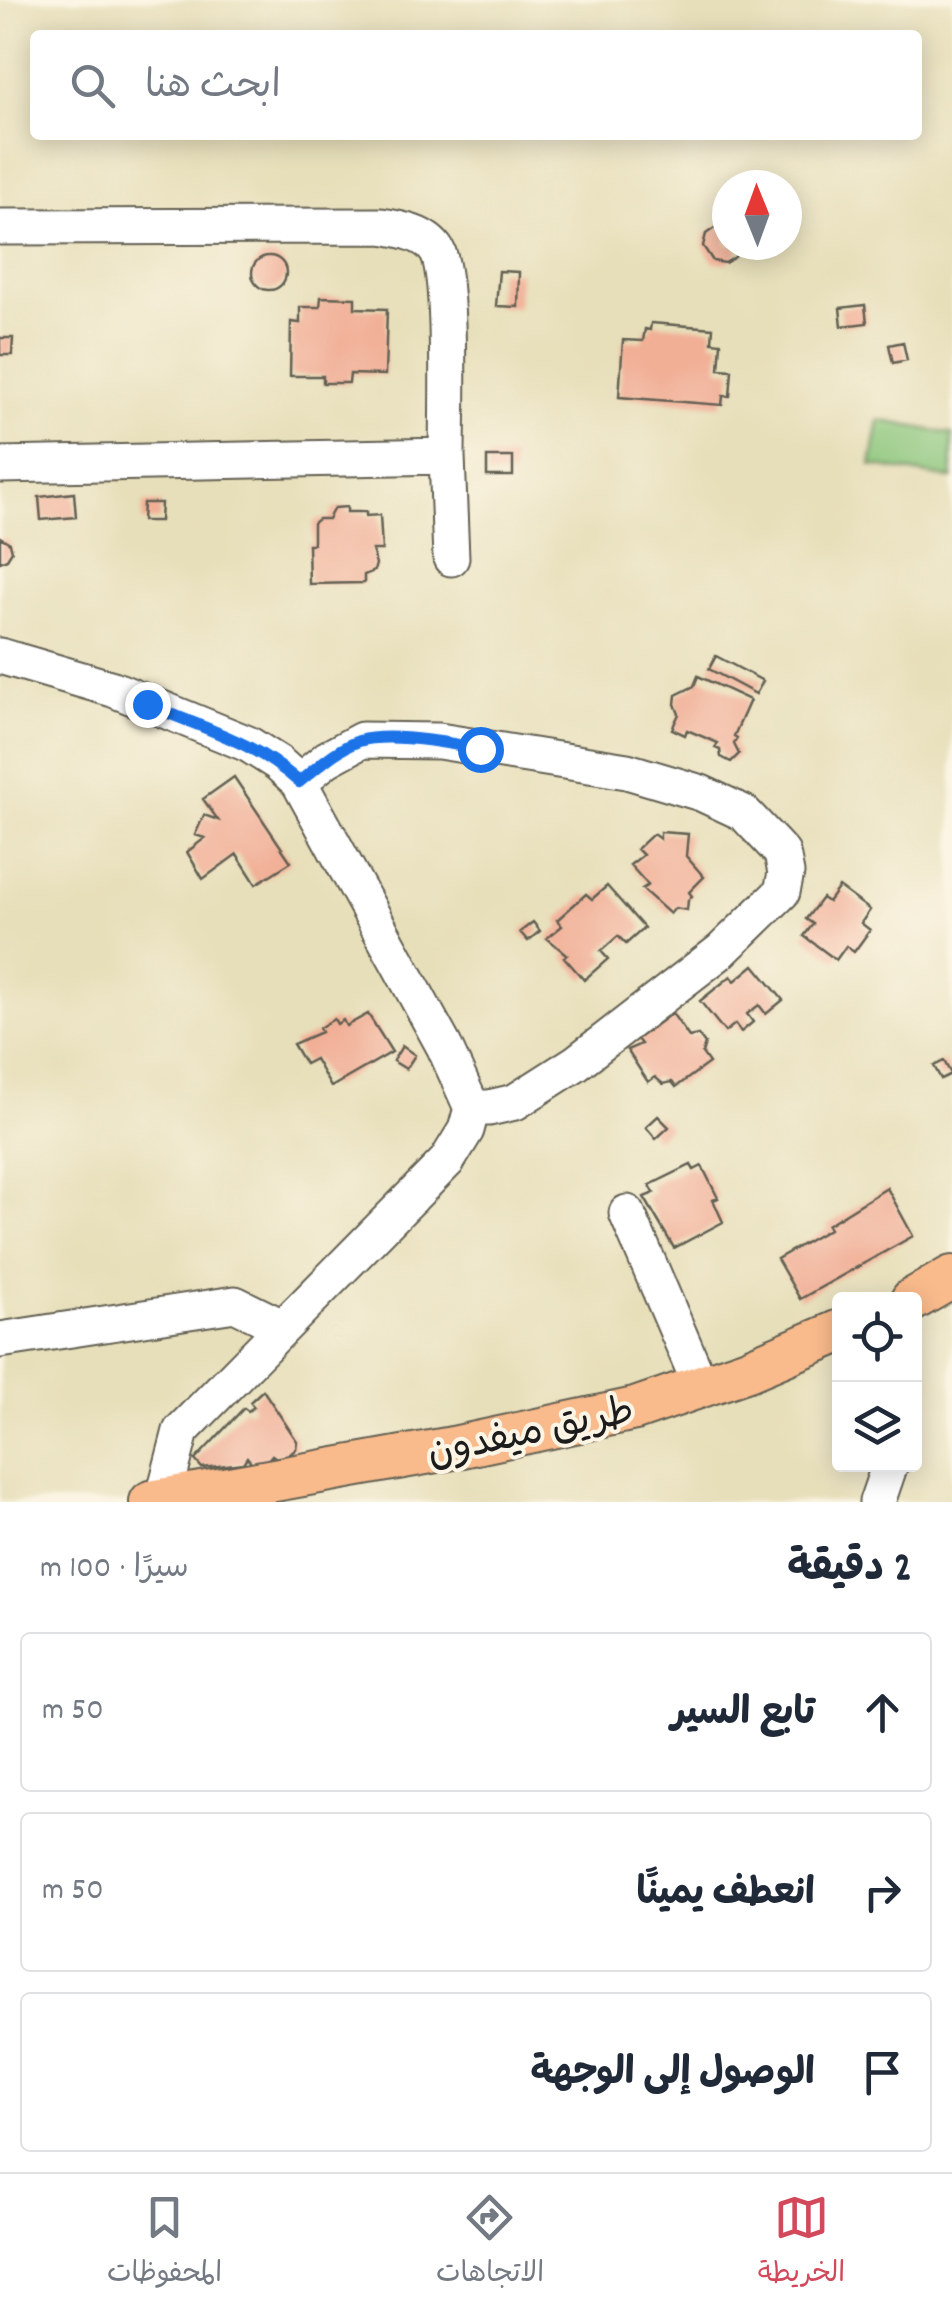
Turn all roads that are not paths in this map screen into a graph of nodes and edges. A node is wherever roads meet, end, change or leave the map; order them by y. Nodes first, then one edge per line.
1 (0, 226) edge
2 (447, 456) junction
3 (0, 465) edge
4 (451, 558) dead end
5 (0, 656) edge
6 (299, 782) junction
7 (472, 1108) junction
8 (627, 1213) dead end
9 (952, 1278) edge
10 (922, 1294) edge
11 (282, 1326) junction
12 (832, 1334) edge
13 (0, 1340) edge
14 (701, 1386) junction
15 (887, 1472) edge
16 (157, 1501) edge
17 (877, 1502) edge

1 - 2 street
2 - 3 street
2 - 4 street
5 - 6 street
6 - 7 street
6 - 7 street
7 - 11 street
8 - 14 street
9 - 10 main road
11 - 13 street
11 - 16 street
12 - 14 main road, طريق ميفدون
14 - 16 main road, طريق ميفدون
15 - 17 street

